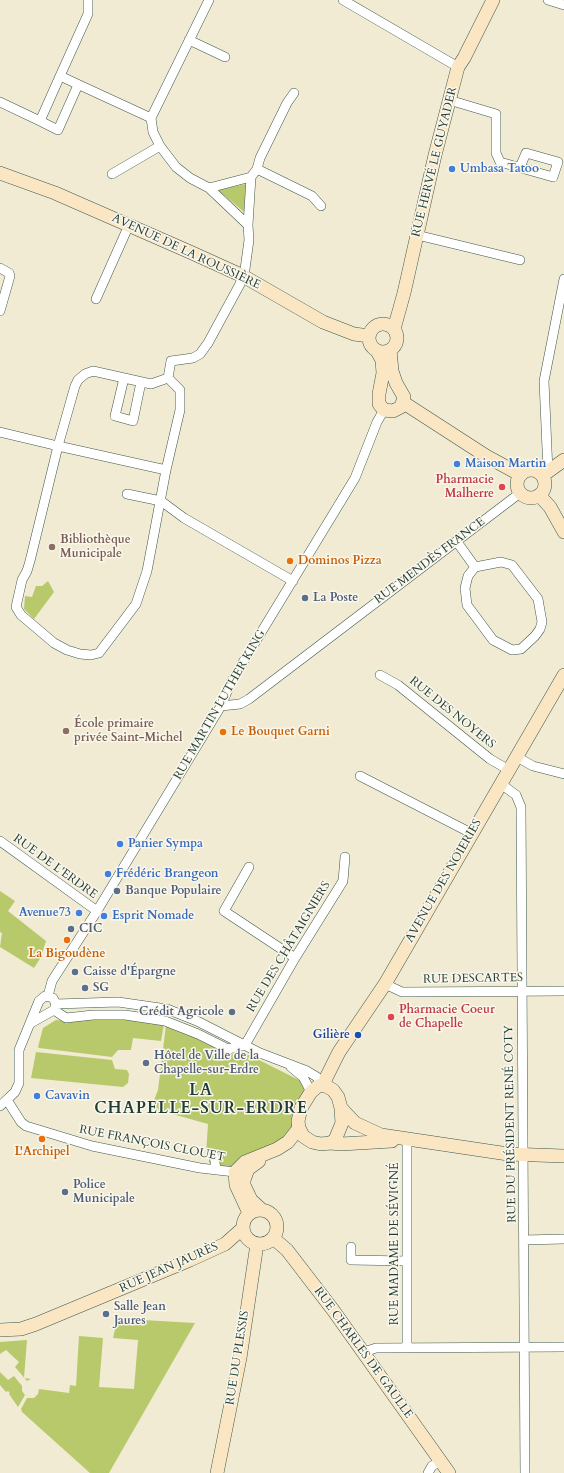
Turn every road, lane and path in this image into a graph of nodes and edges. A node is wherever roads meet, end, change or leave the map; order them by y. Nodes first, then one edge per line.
1 (88, 0) edge
2 (209, 0) edge
3 (343, 0) edge
4 (492, 0) edge
5 (548, 0) edge
6 (564, 5) edge
7 (189, 40) junction
8 (225, 57) dead end
9 (458, 67) junction
10 (60, 76) junction
11 (78, 85) junction
12 (294, 93) dead end
13 (448, 100) junction
14 (0, 102) edge
15 (151, 118) junction
16 (40, 121) junction
17 (160, 146) junction
18 (520, 167) dead end
19 (257, 169) junction
20 (0, 173) edge
21 (112, 174) dead end
22 (251, 177) junction
23 (209, 188) junction
24 (321, 206) dead end
25 (248, 225) junction
26 (129, 226) junction
27 (417, 235) junction
28 (520, 260) dead end
29 (0, 268) edge
30 (243, 276) junction
31 (564, 280) edge
32 (96, 299) dead end
33 (0, 311) edge
34 (394, 329) junction
35 (369, 336) junction
36 (384, 350) junction
37 (124, 378) junction
38 (168, 378) junction
39 (141, 382) junction
40 (404, 404) junction
41 (384, 410) junction
42 (0, 432) edge
43 (58, 446) junction
44 (564, 460) edge
45 (166, 470) junction
46 (545, 474) junction
47 (521, 475) junction
48 (520, 493) junction
49 (127, 494) dead end
50 (539, 495) junction
51 (161, 501) junction
52 (564, 532) edge
53 (457, 542) junction
54 (475, 567) junction
55 (293, 581) junction
56 (380, 675) dead end
57 (564, 675) edge
58 (221, 706) junction
59 (517, 757) junction
60 (509, 770) junction
61 (564, 774) edge
62 (360, 776) dead end
63 (501, 784) junction
64 (471, 833) junction
65 (0, 841) edge
66 (345, 857) dead end
67 (249, 867) dead end
68 (97, 911) junction
69 (295, 958) junction
70 (385, 984) junction
71 (522, 991) junction
72 (564, 991) edge
73 (48, 996) junction
74 (38, 1004) junction
75 (52, 1009) junction
76 (30, 1023) junction
77 (245, 1045) junction
78 (319, 1087) junction
79 (4, 1103) edge
80 (341, 1108) junction
81 (299, 1128) junction
82 (307, 1140) junction
83 (407, 1140) junction
84 (330, 1143) junction
85 (214, 1154) dead end
86 (523, 1156) junction
87 (564, 1156) edge
88 (216, 1170) junction
89 (235, 1172) junction
90 (262, 1210) junction
91 (249, 1213) junction
92 (249, 1237) junction
93 (273, 1238) junction
94 (564, 1239) edge
95 (524, 1240) junction
96 (351, 1247) dead end
97 (407, 1261) junction
98 (0, 1330) edge
99 (525, 1347) junction
100 (564, 1347) edge
101 (407, 1348) junction
102 (364, 1352) junction
103 (440, 1461) junction
104 (217, 1473) edge
105 (428, 1473) edge
106 (449, 1473) edge
107 (525, 1473) edge

1 - 10 street
2 - 7 street
3 - 9 street
4 - 9 street, RUE HERVÉ LE GUYADER
5 - 6 street
7 - 8 street
7 - 15 street
9 - 13 street, RUE HERVÉ LE GUYADER
10 - 11 street
10 - 16 street
11 - 15 street
11 - 16 street
12 - 19 street
13 - 18 street
13 - 27 street, RUE HERVÉ LE GUYADER
14 - 16 street
15 - 17 street
17 - 21 street
17 - 23 street
19 - 22 street
19 - 24 street
20 - 26 street, AVENUE DE LA ROUSSIÈRE
22 - 23 street
22 - 25 street
23 - 25 street
25 - 30 street
26 - 30 street, AVENUE DE LA ROUSSIÈRE
26 - 32 street
27 - 28 street
27 - 34 street, RUE HERVÉ LE GUYADER
29 - 33 street
30 - 35 street, AVENUE DE LA ROUSSIÈRE
30 - 38 street
31 - 46 street
34 - 35 street
34 - 36 street
35 - 36 street
36 - 40 street
36 - 41 street
37 - 39 street
37 - 39 street
37 - 43 street
38 - 39 street
38 - 45 street
40 - 41 street
40 - 47 street
41 - 55 street, RUE MARTIN LUTHER KING
42 - 43 street
43 - 45 street
43 - 51 street
44 - 46 street
45 - 51 street
46 - 47 street
46 - 50 street
47 - 48 street
48 - 50 street
48 - 53 street, RUE MENDÈS FRANCE
49 - 51 street
50 - 52 street
51 - 55 street
53 - 54 street
53 - 58 street, RUE MENDÈS FRANCE
54 - 54 street
55 - 58 street, RUE MARTIN LUTHER KING
56 - 60 street, RUE DES NOYERS
57 - 59 street, AVENUE DES NOIERIES
58 - 68 street, RUE MARTIN LUTHER KING
59 - 60 street, AVENUE DES NOIERIES
59 - 61 street
60 - 63 street, AVENUE DES NOIERIES
62 - 64 street
63 - 64 street, AVENUE DES NOIERIES
63 - 71 street, RUE DU PRÉSIDENT RENÉ COTY
64 - 70 street, AVENUE DES NOIERIES
65 - 68 street, RUE DE L'ERDRE
66 - 69 street, RUE DES CHÂTAIGNIERS
67 - 69 street
68 - 73 street, RUE MARTIN LUTHER KING
69 - 77 street, RUE DES CHÂTAIGNIERS
70 - 71 street, RUE DESCARTES
70 - 78 street, AVENUE DES NOIERIES
71 - 72 street, RUE DESCARTES
71 - 86 street, RUE DU PRÉSIDENT RENÉ COTY
73 - 74 street
73 - 75 street
74 - 75 street
74 - 76 street
75 - 76 street
75 - 77 street
75 - 77 street
76 - 79 street
77 - 78 street
78 - 80 street
78 - 81 street
79 - 88 street, RUE FRANÇOIS CLOUET
80 - 83 street
80 - 84 street
81 - 82 street
81 - 89 street
82 - 84 street
82 - 90 street
83 - 84 street
83 - 86 street
83 - 97 street, RUE MADAME DE SÉVIGNÉ
85 - 88 street
86 - 87 street
86 - 95 street, RUE DU PRÉSIDENT RENÉ COTY
88 - 89 street, RUE FRANÇOIS CLOUET
89 - 91 street
90 - 91 street
90 - 93 street
91 - 92 street
92 - 93 street
92 - 98 street, RUE JEAN JAURÈS
92 - 104 street, RUE DU PLESSIS
93 - 102 street, RUE CHARLES DE GAULLE
94 - 95 street
95 - 99 street, RUE DU PRÉSIDENT RENÉ COTY
96 - 97 street
97 - 101 street, RUE MADAME DE SÉVIGNÉ
99 - 100 street
99 - 101 street
99 - 107 street, RUE DU PRÉSIDENT RENÉ COTY
101 - 102 street
102 - 103 street, RUE CHARLES DE GAULLE
103 - 105 street
103 - 106 street, RUE CHARLES DE GAULLE

